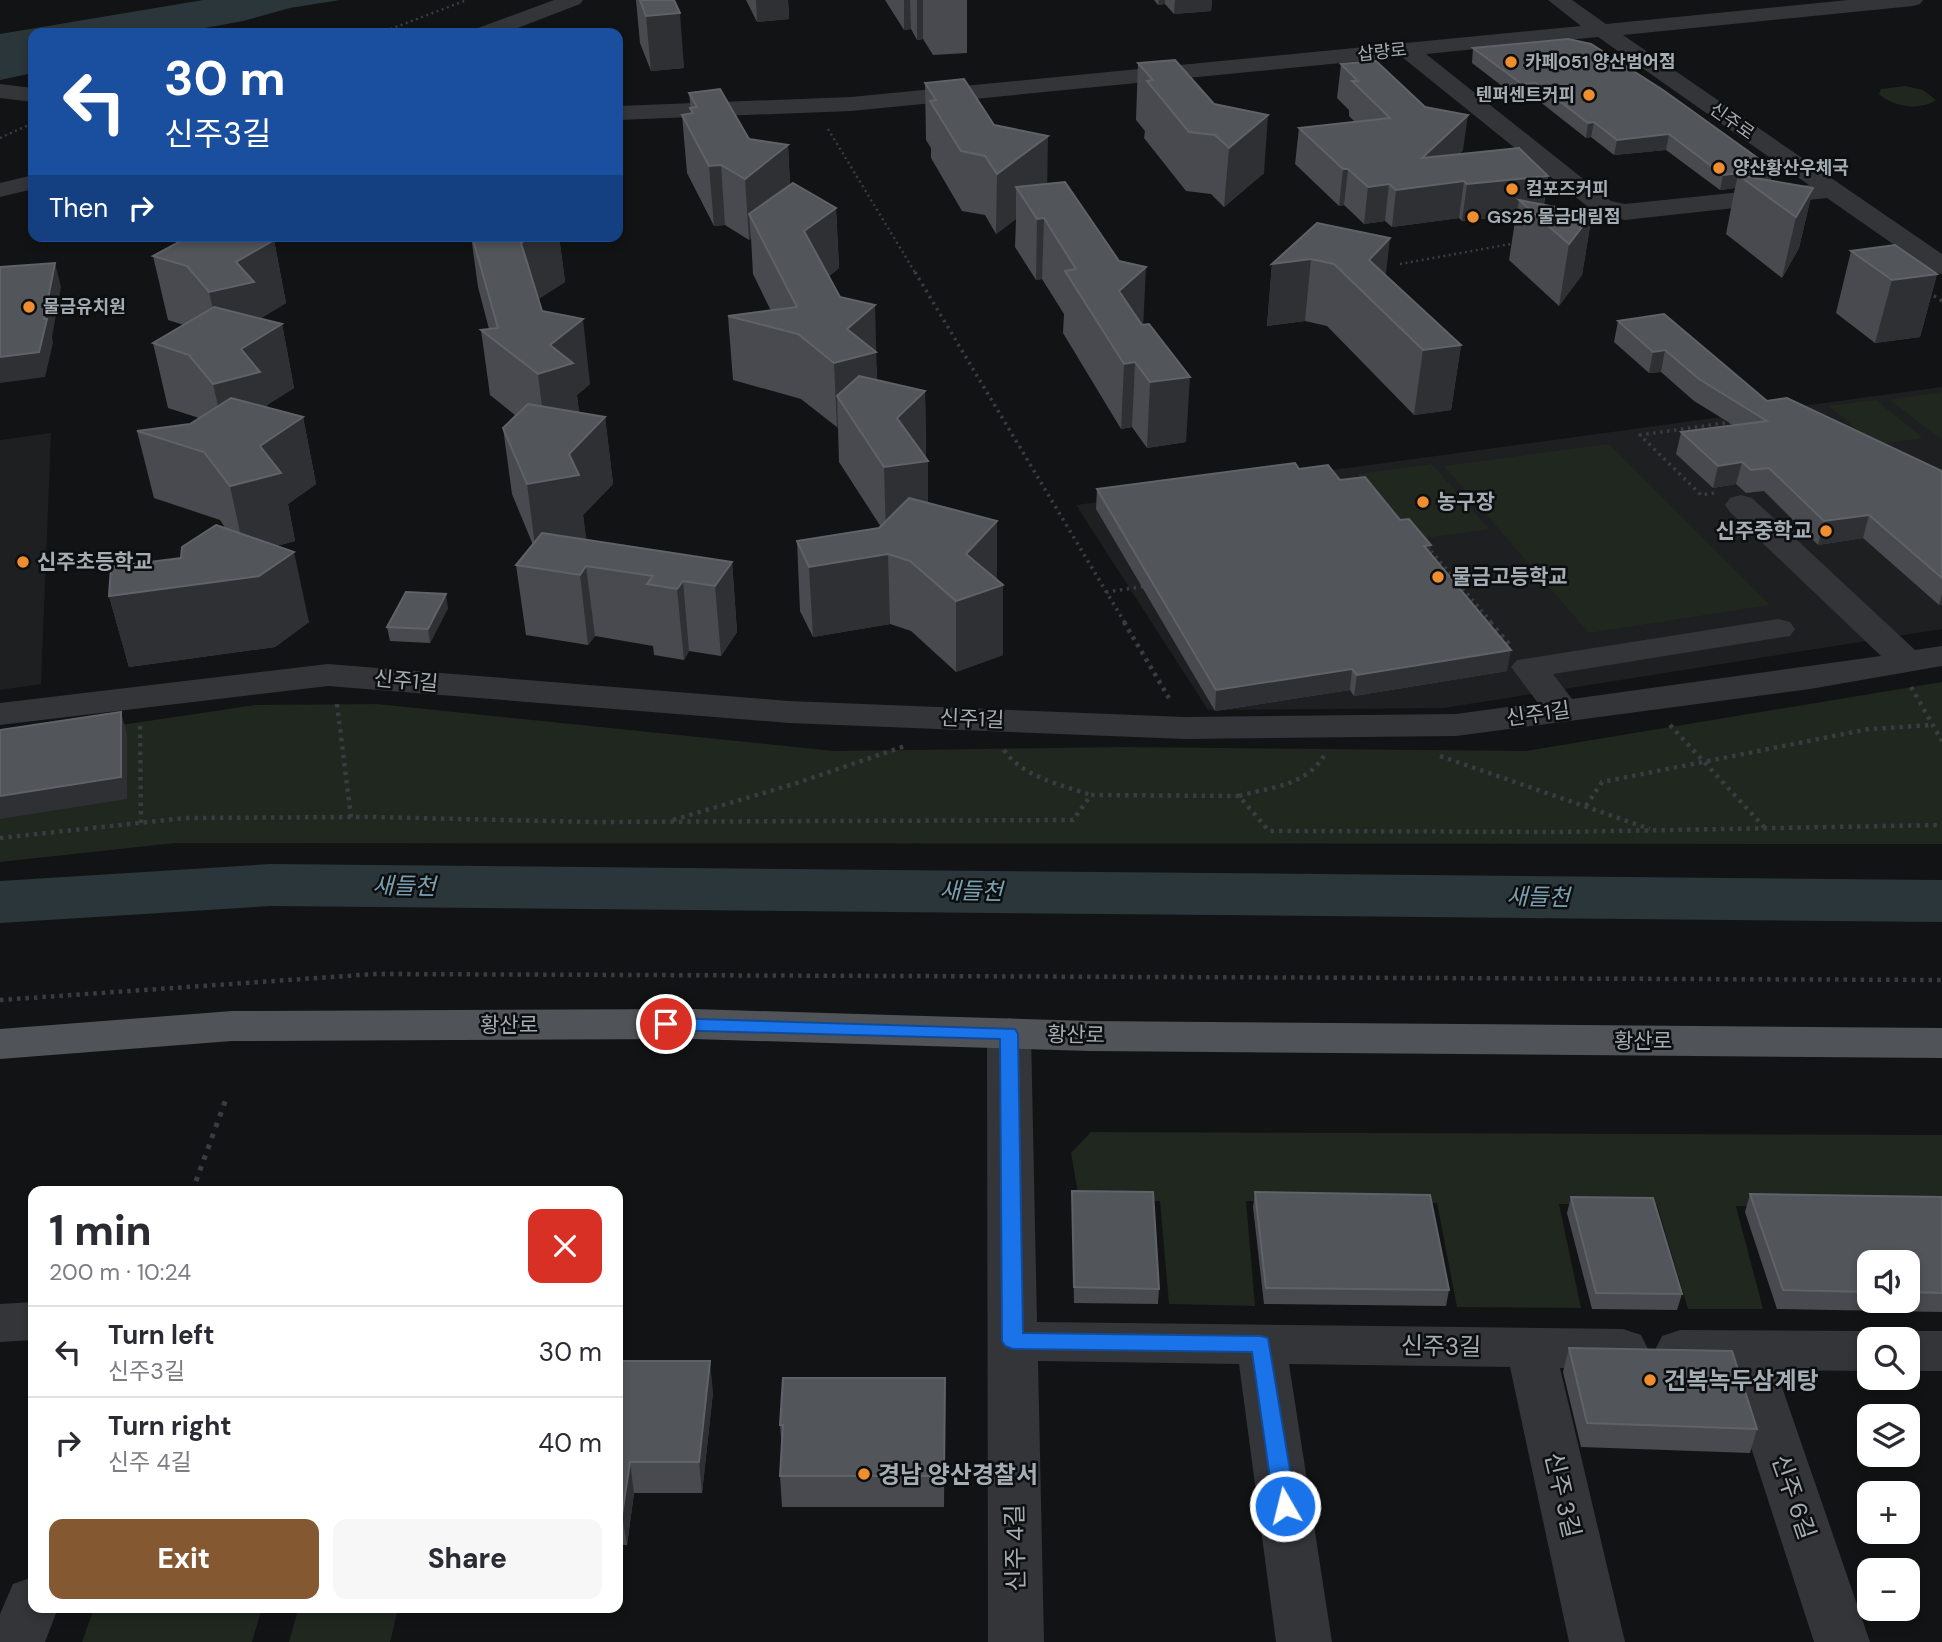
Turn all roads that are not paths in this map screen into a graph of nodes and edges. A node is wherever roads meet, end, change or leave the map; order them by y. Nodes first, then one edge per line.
1 (573, 0) edge
2 (1558, 0) edge
3 (1913, 0) edge
4 (499, 28) edge
5 (1602, 30) junction
6 (1407, 50) junction
7 (0, 91) edge
8 (28, 94) edge
9 (623, 113) edge
10 (28, 183) edge
11 (0, 190) edge
12 (1831, 190) junction
13 (1942, 266) edge
14 (1741, 505) road end
15 (1778, 629) dead end
16 (1919, 666) edge
17 (1563, 711) junction
18 (0, 714) edge
19 (1009, 1034) junction
20 (1942, 1043) edge
21 (0, 1044) edge
22 (28, 1321) edge
23 (0, 1323) edge
24 (1013, 1341) junction
25 (1261, 1344) junction
26 (1530, 1347) junction
27 (1857, 1351) edge
28 (1920, 1351) edge
29 (1942, 1351) edge
30 (1745, 1352) junction
31 (1016, 1642) edge
32 (1304, 1642) edge
33 (1597, 1642) edge
34 (1842, 1642) edge

1 - 4 street
2 - 5 street, 신주로
3 - 5 street, 삽량로
5 - 6 street, 삽량로
5 - 12 street, 신주로
6 - 9 street, 삽량로
6 - 12 street
7 - 8 street
10 - 11 street
12 - 13 street, 신주로
14 - 16 street
15 - 17 street
16 - 17 street, 신주1길
17 - 18 street, 신주1길
19 - 20 main road, 황산로
19 - 21 main road, 황산로
19 - 24 street, 신주 4길
22 - 23 street
24 - 25 street, 신주3길
24 - 31 street, 신주 4길
25 - 26 street, 신주3길
25 - 32 street
26 - 30 street, 신주3길
26 - 33 street, 신주 3길
27 - 30 street, 신주3길
28 - 29 street
30 - 34 street, 신주 6길

